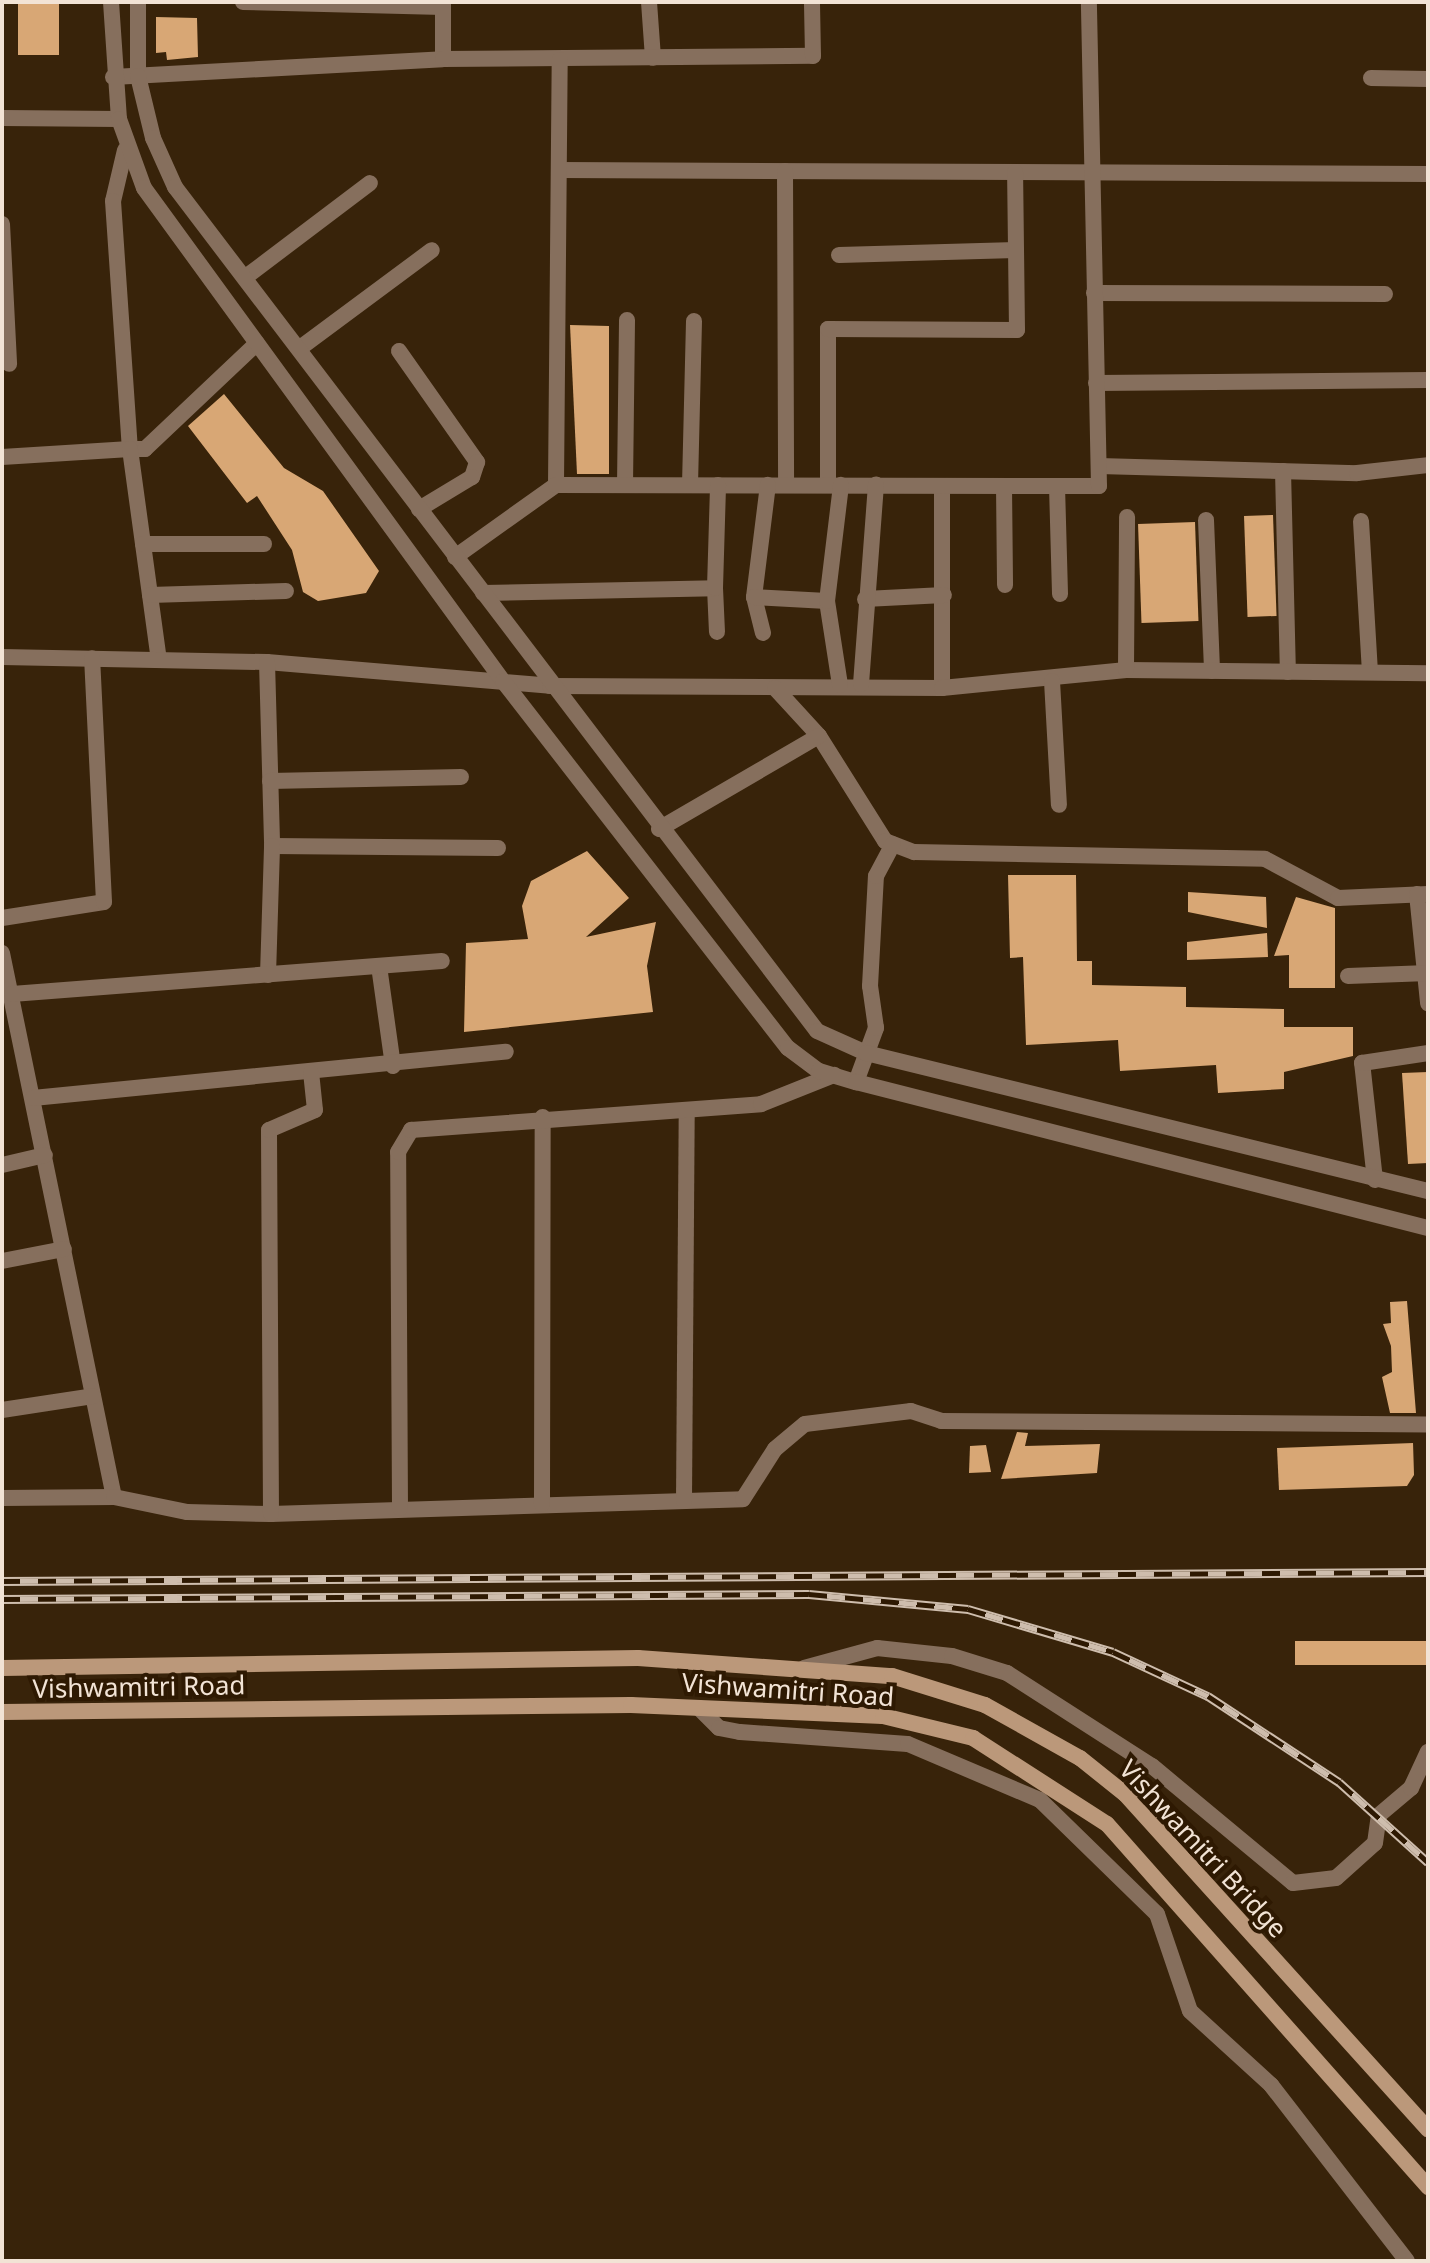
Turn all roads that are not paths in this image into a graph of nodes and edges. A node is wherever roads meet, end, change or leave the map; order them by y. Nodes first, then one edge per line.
1 (111, 2) edge
2 (138, 2) edge
3 (243, 2) edge
4 (262, 2) edge
5 (649, 2) edge
6 (812, 2) edge
7 (1089, 2) edge
8 (354, 3) edge
9 (443, 5) edge
10 (653, 58) junction
11 (443, 59) junction
12 (560, 60) junction
13 (138, 76) junction
14 (113, 77) junction
15 (1371, 78) dead end
16 (1428, 79) edge
17 (2, 118) edge
18 (119, 119) junction
19 (125, 150) junction
20 (559, 170) junction
21 (785, 171) junction
22 (1015, 172) junction
23 (1091, 172) junction
24 (1428, 174) edge
25 (370, 183) dead end
26 (2, 224) edge
27 (432, 250) dead end
28 (1016, 250) junction
29 (839, 255) dead end
30 (247, 276) junction
31 (1094, 293) junction
32 (1385, 294) dead end
33 (627, 320) dead end
34 (694, 321) dead end
35 (257, 343) junction
36 (300, 348) junction
37 (399, 351) dead end
38 (9, 364) dead end
39 (1428, 380) edge
40 (1096, 383) junction
41 (130, 449) junction
42 (2, 457) edge
43 (1428, 465) edge
44 (1099, 466) junction
45 (1283, 471) junction
46 (556, 485) junction
47 (625, 485) junction
48 (690, 485) junction
49 (718, 485) junction
50 (777, 485) junction
51 (834, 485) junction
52 (876, 485) junction
53 (942, 486) junction
54 (1004, 486) junction
55 (1057, 486) junction
56 (419, 509) junction
57 (1127, 517) dead end
58 (1206, 520) dead end
59 (1361, 521) dead end
60 (143, 544) junction
61 (264, 544) dead end
62 (455, 557) junction
63 (1005, 585) dead end
64 (715, 588) junction
65 (286, 591) dead end
66 (483, 593) junction
67 (1060, 594) dead end
68 (150, 595) junction
69 (944, 595) junction
70 (754, 597) junction
71 (865, 599) junction
72 (827, 601) junction
73 (717, 632) dead end
74 (763, 633) dead end
75 (2, 657) edge
76 (92, 658) junction
77 (159, 660) junction
78 (267, 662) junction
79 (1126, 670) junction
80 (1212, 671) junction
81 (1288, 672) junction
82 (1370, 672) junction
83 (1428, 673) edge
84 (503, 681) junction
85 (1052, 681) junction
86 (861, 684) junction
87 (840, 685) junction
88 (550, 686) junction
89 (775, 688) junction
90 (942, 688) junction
91 (819, 736) junction
92 (461, 777) dead end
93 (270, 781) junction
94 (1059, 805) dead end
95 (659, 829) junction
96 (893, 844) junction
97 (272, 846) junction
98 (498, 848) dead end
99 (1422, 894) edge
100 (2, 918) edge
101 (2, 953) edge
102 (442, 961) dead end
103 (379, 966) junction
104 (1427, 973) edge
105 (268, 975) junction
106 (1348, 976) dead end
107 (12, 994) junction
108 (1428, 1003) edge
109 (506, 1052) dead end
110 (866, 1053) junction
111 (1428, 1053) edge
112 (393, 1066) junction
113 (311, 1073) junction
114 (834, 1075) junction
115 (856, 1082) junction
116 (33, 1098) junction
117 (687, 1113) junction
118 (543, 1117) junction
119 (45, 1155) junction
120 (2, 1165) edge
121 (1375, 1180) junction
122 (1428, 1191) edge
123 (1428, 1228) edge
124 (64, 1249) junction
125 (2, 1261) edge
126 (93, 1396) junction
127 (2, 1410) edge
128 (1428, 1424) edge
129 (114, 1497) junction
130 (2, 1498) edge
131 (684, 1501) junction
132 (542, 1504) junction
133 (400, 1508) junction
134 (271, 1514) junction
135 (2, 1668) edge
136 (798, 1669) junction
137 (892, 1676) joint
138 (699, 1708) junction
139 (2, 1712) edge
140 (1428, 1752) edge
141 (1428, 2129) edge
142 (1428, 2187) edge
143 (1407, 2261) edge

1 - 14 street
2 - 13 street
3 - 4 street
4 - 8 street
5 - 10 street
6 - 10 street
7 - 23 street
8 - 9 street
9 - 11 street
10 - 12 street
11 - 12 street
11 - 13 street
12 - 20 street
13 - 14 street
13 - 30 street
14 - 18 street
15 - 16 street
17 - 18 street
18 - 19 street
19 - 35 street
19 - 41 street
20 - 21 street
20 - 46 street
21 - 22 street
21 - 50 street
22 - 23 street
22 - 28 street
23 - 24 street
23 - 31 street
25 - 30 street
26 - 38 street
27 - 36 street
28 - 29 street
28 - 51 street
30 - 36 street
31 - 32 street
31 - 40 street
33 - 47 street
34 - 48 street
35 - 41 street
35 - 84 street
36 - 56 street
37 - 56 street
39 - 40 street
40 - 44 street
41 - 42 street
41 - 60 street
43 - 45 street
44 - 45 street
44 - 55 street
45 - 81 street
46 - 47 street
46 - 62 street
47 - 48 street
48 - 49 street
49 - 50 street
49 - 64 street
50 - 51 street
50 - 70 street
51 - 52 street
51 - 72 street
52 - 53 street
52 - 71 street
53 - 54 street
53 - 69 street
54 - 55 street
54 - 63 street
55 - 67 street
56 - 62 street
57 - 79 street
58 - 80 street
59 - 82 street
60 - 61 street
60 - 68 street
62 - 66 street
64 - 66 street
64 - 73 street
65 - 68 street
66 - 88 street
68 - 77 street
69 - 71 street
69 - 90 street
70 - 72 street
70 - 74 street
71 - 86 street
72 - 87 street
75 - 76 street
76 - 77 street
76 - 100 street
77 - 78 street
78 - 84 street
78 - 93 street
79 - 80 street
79 - 85 street
80 - 81 street
81 - 82 street
82 - 83 street
84 - 88 street
84 - 114 street
85 - 90 street
85 - 94 street
86 - 87 street
86 - 90 street
87 - 89 street
88 - 89 street
88 - 95 street
89 - 91 street
91 - 95 street
91 - 96 street
92 - 93 street
93 - 97 street
95 - 110 street
96 - 99 street
96 - 110 street
97 - 98 street
97 - 105 street
99 - 104 street
101 - 107 street
102 - 103 street
103 - 105 street
103 - 112 street
104 - 106 street
104 - 108 street
105 - 107 street
107 - 116 street
109 - 112 street
110 - 115 street
110 - 121 street
111 - 121 street
112 - 113 street
113 - 116 street
113 - 134 street
114 - 115 street
114 - 117 street
115 - 123 street
116 - 119 street
117 - 118 street
117 - 131 street
118 - 132 street
118 - 133 street
119 - 120 street
119 - 124 street
121 - 122 street
124 - 125 street
124 - 126 street
126 - 127 street
126 - 129 street
128 - 131 street
129 - 130 street
129 - 134 street
131 - 132 street
132 - 133 street
133 - 134 street
135 - 136 main road, Vishwamitri Road
136 - 137 main road, Vishwamitri Road
136 - 140 street
137 - 141 main road, Vishwamitri Bridge
138 - 139 main road, Vishwamitri Road
138 - 142 main road, Vishwamitri Road
138 - 143 street

